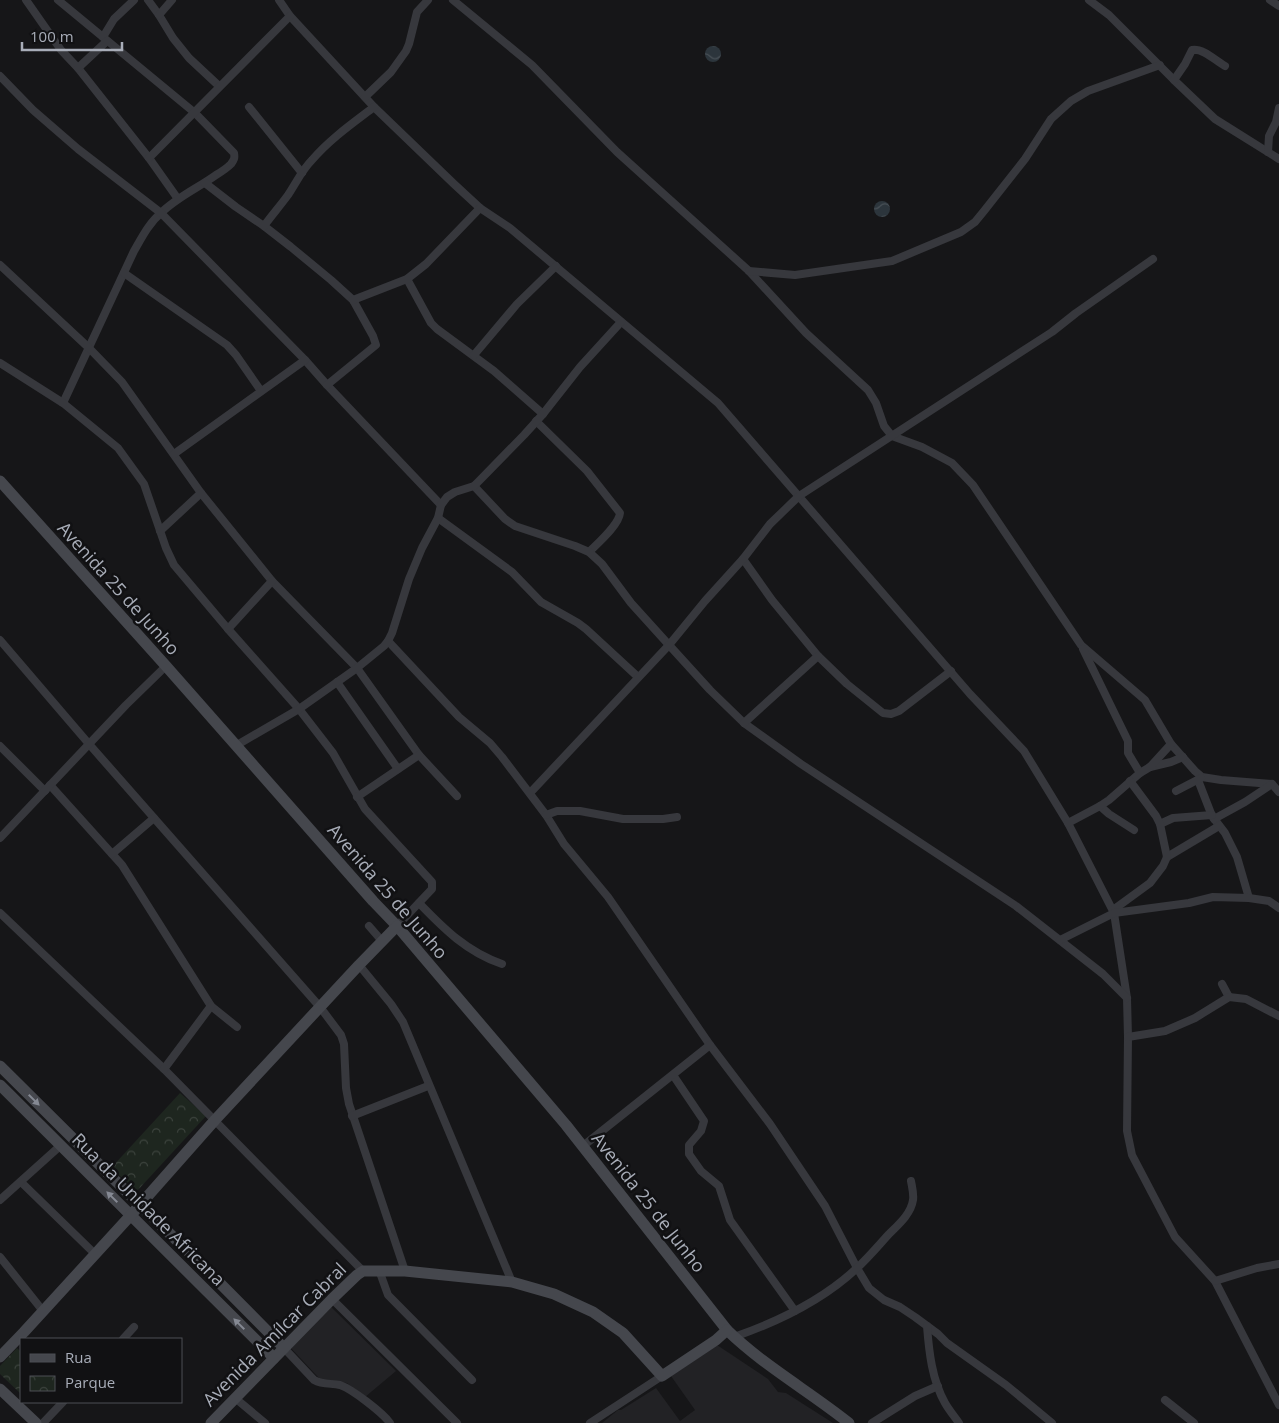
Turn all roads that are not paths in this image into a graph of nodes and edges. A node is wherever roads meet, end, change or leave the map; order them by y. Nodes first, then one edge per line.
1 (26, 0) edge
2 (134, 0) edge
3 (148, 0) edge
4 (172, 0) edge
5 (279, 0) edge
6 (428, 0) edge
7 (453, 0) edge
8 (1089, 0) edge
9 (1270, 0) edge
10 (63, 2) edge
11 (1279, 6) edge
12 (159, 15) junction
13 (290, 16) junction
14 (105, 39) junction
15 (1160, 65) junction
16 (1225, 66) dead end
17 (78, 68) junction
18 (0, 76) edge
19 (1174, 80) junction
20 (219, 86) junction
21 (365, 97) junction
22 (249, 107) dead end
23 (374, 107) junction
24 (1279, 108) edge
25 (195, 113) junction
26 (1268, 152) junction
27 (149, 158) junction
28 (1279, 158) edge
29 (302, 173) junction
30 (205, 183) junction
31 (178, 199) junction
32 (480, 208) junction
33 (160, 213) junction
34 (264, 226) junction
35 (1152, 259) dead end
36 (0, 265) edge
37 (556, 266) junction
38 (749, 271) junction
39 (124, 273) junction
40 (407, 279) junction
41 (353, 300) junction
42 (621, 322) junction
43 (89, 348) junction
44 (474, 355) junction
45 (305, 360) junction
46 (0, 363) edge
47 (327, 385) junction
48 (261, 391) junction
49 (63, 403) junction
50 (543, 414) junction
51 (536, 421) junction
52 (892, 436) junction
53 (174, 454) junction
54 (0, 481) edge
55 (474, 486) junction
56 (202, 493) junction
57 (799, 496) junction
58 (441, 505) junction
59 (438, 518) junction
60 (160, 531) junction
61 (589, 552) junction
62 (743, 560) junction
63 (272, 581) junction
64 (228, 630) junction
65 (0, 640) edge
66 (388, 641) junction
67 (669, 645) junction
68 (1081, 645) junction
69 (818, 656) junction
70 (166, 666) junction
71 (357, 668) junction
72 (951, 671) junction
73 (638, 677) junction
74 (337, 682) junction
75 (299, 709) junction
76 (744, 723) junction
77 (89, 744) junction
78 (1171, 744) junction
79 (237, 745) junction
80 (0, 746) edge
81 (419, 755) junction
82 (1183, 757) junction
83 (1150, 767) junction
84 (398, 769) junction
85 (1140, 773) junction
86 (1200, 779) junction
87 (1130, 781) junction
88 (1272, 784) junction
89 (47, 788) junction
90 (1176, 791) dead end
91 (1279, 792) edge
92 (530, 794) junction
93 (457, 796) dead end
94 (357, 797) junction
95 (1100, 806) junction
96 (546, 815) junction
97 (677, 817) dead end
98 (1213, 817) junction
99 (154, 818) junction
100 (1068, 823) junction
101 (1160, 824) junction
102 (1219, 826) junction
103 (1134, 830) dead end
104 (0, 838) edge
105 (112, 854) junction
106 (1166, 857) junction
107 (1249, 898) junction
108 (419, 903) junction
109 (1279, 908) edge
110 (1113, 912) junction
111 (0, 913) edge
112 (369, 926) dead end
113 (397, 926) junction
114 (1060, 940) junction
115 (382, 941) junction
116 (502, 964) dead end
117 (359, 965) junction
118 (1222, 984) dead end
119 (1229, 997) junction
120 (1127, 998) junction
121 (211, 1006) junction
122 (320, 1007) junction
123 (1279, 1016) edge
124 (237, 1028) dead end
125 (1128, 1037) junction
126 (710, 1045) junction
127 (0, 1066) edge
128 (164, 1068) junction
129 (673, 1075) junction
130 (0, 1085) edge
131 (428, 1086) junction
132 (352, 1116) junction
133 (215, 1120) junction
134 (60, 1146) junction
135 (583, 1146) junction
136 (911, 1181) dead end
137 (21, 1182) junction
138 (0, 1200) edge
139 (140, 1205) junction
140 (130, 1216) junction
141 (95, 1254) junction
142 (0, 1257) edge
143 (1279, 1264) edge
144 (857, 1268) junction
145 (379, 1270) junction
146 (364, 1271) junction
147 (405, 1271) junction
148 (1215, 1281) junction
149 (512, 1282) junction
150 (332, 1300) junction
151 (43, 1311) junction
152 (794, 1311) junction
153 (926, 1326) junction
154 (134, 1327) dead end
155 (730, 1333) junction
156 (27, 1336) edge
157 (124, 1338) edge
158 (20, 1341) edge
159 (284, 1348) junction
160 (0, 1357) edge
161 (274, 1358) junction
162 (662, 1376) junction
163 (472, 1380) dead end
164 (938, 1386) junction
165 (0, 1389) edge
166 (235, 1398) junction
167 (1165, 1400) dead end
168 (62, 1403) edge
169 (1279, 1405) edge
170 (36, 1423) edge
171 (43, 1423) edge
172 (210, 1423) edge
173 (265, 1423) edge
174 (390, 1423) edge
175 (457, 1423) edge
176 (590, 1423) edge
177 (849, 1423) edge
178 (872, 1423) edge
179 (958, 1423) edge
180 (1052, 1423) edge
181 (1194, 1423) edge

1 - 17 street
2 - 14 street
3 - 12 street
4 - 12 street
5 - 13 street
6 - 21 street
7 - 38 street
8 - 15 street
9 - 11 street
10 - 14 street
12 - 20 street
13 - 20 street
13 - 21 street
14 - 17 street
14 - 25 street
15 - 19 street
15 - 38 street
16 - 19 street
17 - 27 street
18 - 33 street
19 - 26 street
20 - 25 street
21 - 23 street
22 - 29 street
23 - 29 street
23 - 32 street
24 - 26 street
25 - 27 street
25 - 30 street
26 - 28 street
27 - 31 street
29 - 34 street
30 - 31 street
30 - 34 street
31 - 33 street
32 - 37 street
32 - 40 street
33 - 39 street
33 - 45 street
34 - 41 street
35 - 52 street
36 - 43 street
37 - 42 street
37 - 44 street
38 - 52 street
39 - 43 street
39 - 48 street
40 - 41 street
40 - 44 street
41 - 47 street
42 - 50 street
42 - 57 street
43 - 49 street
43 - 53 street
44 - 50 street
45 - 47 street
45 - 48 street
46 - 49 street
47 - 58 street
48 - 53 street
49 - 60 street
50 - 51 street
51 - 55 street
51 - 61 street
52 - 57 street
52 - 68 street
53 - 56 street
54 - 70 street, Avenida 25 de Junho
55 - 58 street
55 - 61 street
56 - 60 street
56 - 63 street
57 - 62 street
57 - 72 street
58 - 59 street
59 - 66 street
59 - 73 street
60 - 64 street
61 - 67 street
62 - 67 street
62 - 69 street
63 - 64 street
63 - 71 street
64 - 75 street
65 - 77 street
66 - 71 street
66 - 92 street
67 - 73 street
67 - 76 street
68 - 78 street
68 - 85 street
69 - 72 street
69 - 76 street
70 - 77 street
70 - 79 street, Avenida 25 de Junho
71 - 74 street
71 - 81 street
72 - 100 street
73 - 92 street
74 - 75 street
74 - 84 street
75 - 79 street
75 - 94 street
76 - 114 street
77 - 89 street
77 - 99 street
78 - 82 street
78 - 83 street
79 - 113 street, Avenida 25 de Junho
80 - 89 street
81 - 84 street
81 - 93 street
82 - 83 street
82 - 86 street
83 - 85 street
84 - 94 street
85 - 87 street
86 - 88 street
86 - 90 street
86 - 98 street
87 - 95 street
87 - 101 street
88 - 91 street
88 - 98 street
89 - 104 street
89 - 105 street
92 - 96 street
94 - 108 street
95 - 100 street
95 - 103 street
96 - 97 street
96 - 126 street
98 - 101 street
98 - 102 street
99 - 105 street
99 - 122 street
100 - 110 street
101 - 106 street
102 - 106 street
102 - 107 street
105 - 121 street
106 - 110 street
107 - 109 street
107 - 110 street
108 - 113 street
108 - 116 street
110 - 114 street
110 - 120 street
111 - 128 street
112 - 115 street
113 - 115 street
113 - 135 street, Avenida 25 de Junho
114 - 120 street
115 - 117 street
117 - 122 street
117 - 131 street
118 - 119 street
119 - 123 street
119 - 125 street
120 - 125 street
121 - 124 street
121 - 128 street
122 - 132 street
122 - 133 street
125 - 148 street
126 - 129 street
126 - 144 street
127 -> 139 street, Rua da Unidade Africana
128 - 133 street
129 - 135 street
129 - 152 street
130 - 134 street, Rua da Unidade Africana
131 - 132 street
131 - 149 street
132 - 147 street
133 - 139 street
133 - 146 street
134 - 137 street
140 -> 134 street, Rua da Unidade Africana
135 - 155 street, Avenida 25 de Junho
136 - 144 street
137 - 138 street
137 - 141 street
139 - 140 street
139 - 159 street, Rua da Unidade Africana
140 - 141 street
161 -> 140 street, Rua da Unidade Africana
141 - 151 street
142 - 151 street
143 - 148 street
144 - 152 street
144 - 153 street
145 - 146 street
145 - 147 street
145 - 163 street
146 - 150 street, Avenida Amílcar Cabral
147 - 149 street
148 - 169 street
149 - 162 street
150 - 159 street, Avenida Amílcar Cabral
150 - 175 street
151 - 156 street
152 - 155 street
153 - 164 street
153 - 180 street
154 - 157 street
155 - 162 street
155 - 177 street, Avenida 25 de Junho
158 - 160 street
159 - 161 street, Avenida Amílcar Cabral
159 - 174 street
161 - 166 street, Avenida Amílcar Cabral
162 - 176 street
164 - 178 street
164 - 179 street
165 - 170 street
166 - 172 street, Avenida Amílcar Cabral
166 - 173 street
167 - 181 street
168 - 171 street

